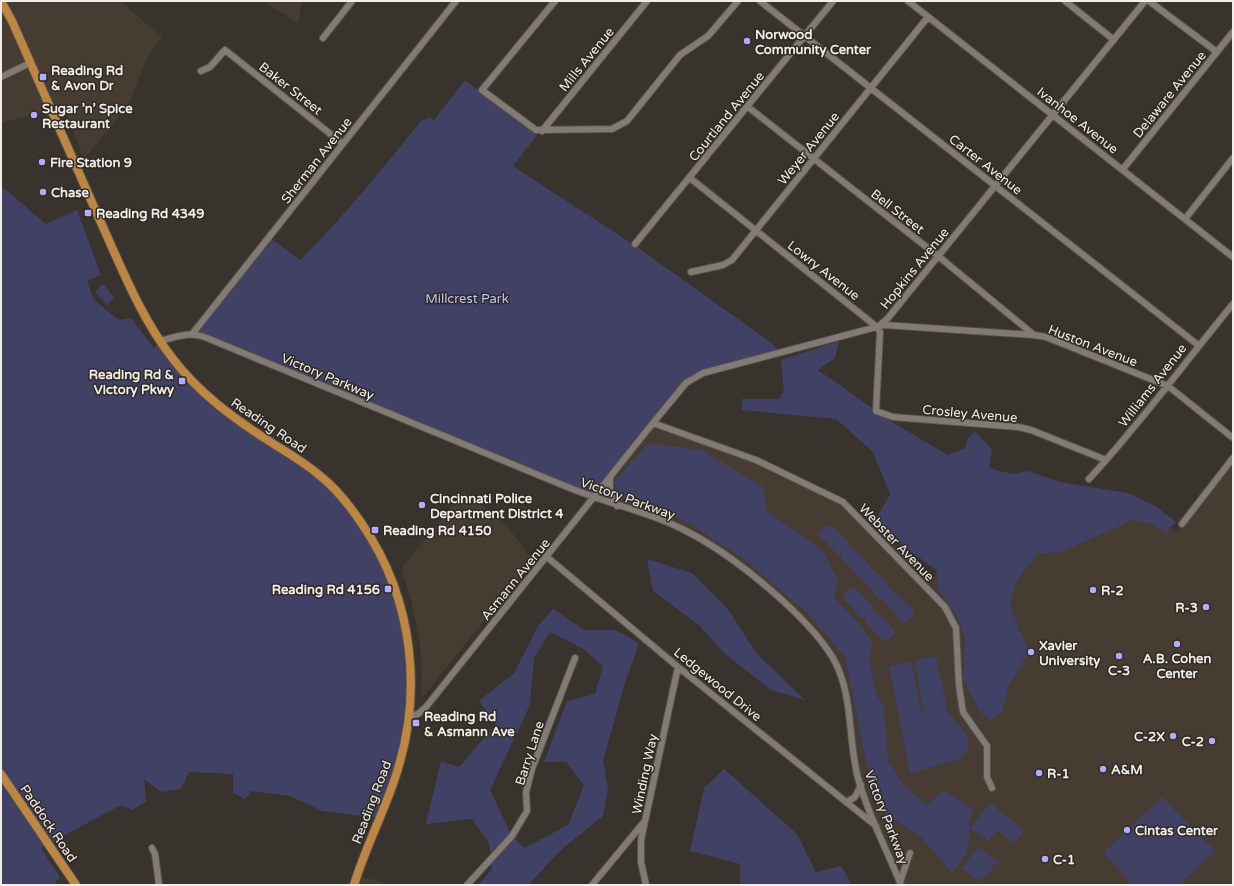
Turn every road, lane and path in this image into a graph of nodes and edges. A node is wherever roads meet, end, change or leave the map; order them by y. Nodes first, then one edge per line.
1 (1, 1) edge
2 (352, 1) edge
3 (456, 1) edge
4 (555, 1) edge
5 (647, 1) edge
6 (738, 1) edge
7 (760, 1) edge
8 (833, 1) edge
9 (908, 1) edge
10 (1065, 1) edge
11 (1145, 1) edge
12 (1149, 1) edge
13 (928, 17) junction
14 (1233, 32) edge
15 (805, 35) junction
16 (323, 38) dead end
17 (1114, 40) junction
18 (1217, 52) junction
19 (30, 63) junction
20 (201, 72) dead end
21 (1, 77) edge
22 (871, 88) junction
23 (748, 106) junction
24 (1054, 115) junction
25 (542, 131) junction
26 (343, 144) junction
27 (1233, 158) edge
28 (813, 159) junction
29 (1123, 169) junction
30 (690, 178) junction
31 (995, 185) junction
32 (1185, 218) junction
33 (756, 230) junction
34 (635, 244) dead end
35 (938, 256) junction
36 (1233, 257) edge
37 (691, 272) dead end
38 (1233, 304) edge
39 (877, 327) junction
40 (193, 333) junction
41 (1034, 335) junction
42 (160, 341) junction
43 (1198, 345) junction
44 (1168, 386) junction
45 (653, 423) junction
46 (1233, 438) edge
47 (633, 449) joint
48 (1233, 458) edge
49 (1106, 460) junction
50 (610, 477) junction
51 (1089, 479) dead end
52 (593, 498) junction
53 (618, 506) junction
54 (1182, 524) dead end
55 (547, 557) junction
56 (575, 658) dead end
57 (678, 667) junction
58 (409, 716) junction
59 (1, 774) edge
60 (861, 785) junction
61 (992, 788) dead end
62 (847, 802) junction
63 (646, 820) junction
64 (877, 827) junction
65 (152, 848) dead end
66 (910, 853) dead end
67 (900, 884) edge
68 (76, 885) edge
69 (159, 885) edge
70 (354, 885) edge
71 (467, 885) edge
72 (592, 885) edge
73 (646, 885) edge

1 - 19 main road, Reading Road
2 - 16 street
3 - 26 street, Sherman Avenue
4 - 25 street
5 - 25 street, Mills Avenue
6 - 25 street
7 - 15 street, Carter Avenue
8 - 15 street, Courtland Avenue
9 - 13 street, Ivanhoe Avenue
10 - 17 street
11 - 17 street, Hopkins Avenue
12 - 18 street
13 - 22 street, Weyer Avenue
13 - 24 street, Ivanhoe Avenue
14 - 18 street, Delaware Avenue
15 - 22 street, Carter Avenue
15 - 23 street, Courtland Avenue
17 - 24 street, Hopkins Avenue
18 - 29 street, Delaware Avenue
19 - 21 street
19 - 42 main road, Reading Road
20 - 26 street, Baker Street
22 - 28 street, Weyer Avenue
22 - 31 street, Carter Avenue
23 - 28 street, Bell Street
23 - 30 street, Courtland Avenue
24 - 29 street, Ivanhoe Avenue
24 - 31 street, Hopkins Avenue
26 - 40 street, Sherman Avenue
27 - 32 street
28 - 33 street, Weyer Avenue
28 - 35 street, Bell Street
29 - 32 street, Ivanhoe Avenue
30 - 33 street, Lowry Avenue
30 - 34 street, Courtland Avenue
31 - 35 street, Hopkins Avenue
31 - 43 street, Carter Avenue
32 - 36 street, Ivanhoe Avenue
33 - 37 street, Weyer Avenue
33 - 39 street, Lowry Avenue
35 - 39 street, Hopkins Avenue
35 - 41 street, Bell Street
38 - 43 street, Williams Avenue
39 - 41 street, Huston Avenue
39 - 45 street, Hopkins Avenue
39 - 49 street, Crosley Avenue
40 - 42 street
40 - 52 street, Victory Parkway
41 - 44 street, Huston Avenue
42 - 58 main road, Reading Road
43 - 44 street, Williams Avenue
44 - 46 street, Huston Avenue
44 - 49 street, Williams Avenue
45 - 47 street, Hopkins Avenue
45 - 61 street, Webster Avenue
47 - 50 street, Asmann Avenue
48 - 54 street
49 - 51 street, Williams Avenue
50 - 52 street, Asmann Avenue
50 - 53 street
52 - 53 street, Victory Parkway
52 - 55 street, Asmann Avenue
53 - 60 street, Victory Parkway
55 - 57 street, Ledgewood Drive
55 - 58 street, Asmann Avenue
56 - 71 street, Barry Lane
57 - 62 street, Ledgewood Drive
57 - 63 street, Winding Way
58 - 70 main road, Reading Road
59 - 68 main road, Paddock Road
60 - 62 street
60 - 64 street, Victory Parkway
62 - 64 street, Ledgewood Drive
63 - 72 street
63 - 73 street, Winding Way
64 - 67 street, Victory Parkway
65 - 69 street
66 - 67 street

